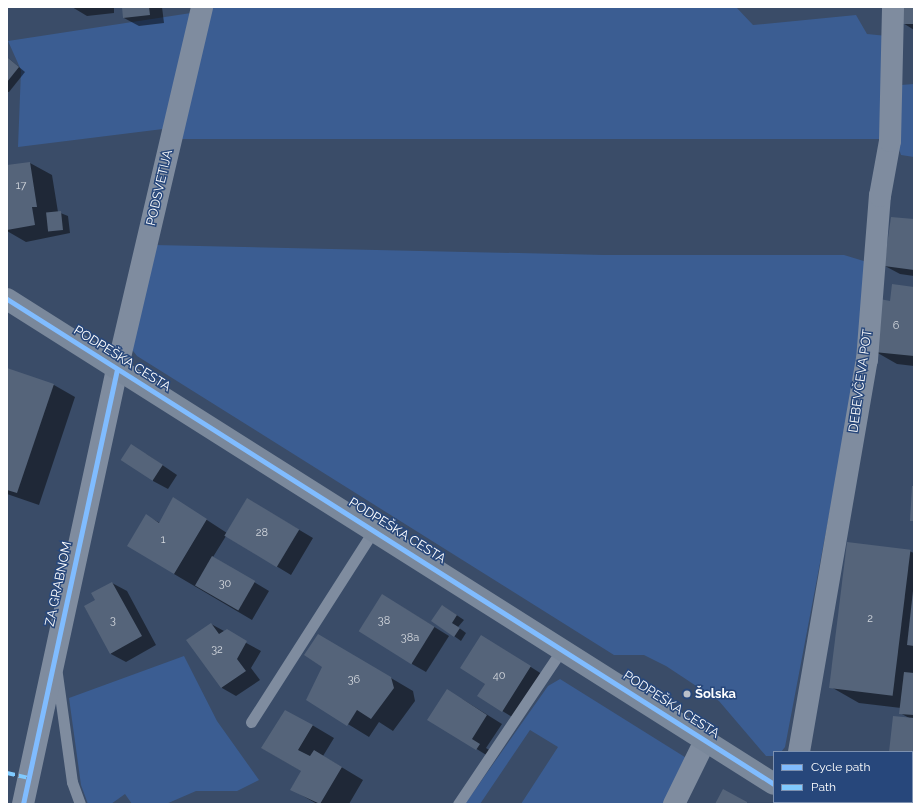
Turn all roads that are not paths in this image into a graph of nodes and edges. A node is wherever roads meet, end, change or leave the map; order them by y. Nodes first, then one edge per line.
1 (202, 7) edge
2 (893, 7) edge
3 (7, 299) edge
4 (117, 370) junction
5 (374, 530) junction
6 (563, 648) junction
7 (54, 658) junction
8 (251, 722) dead end
9 (705, 741) junction
10 (799, 751) edge
11 (773, 783) edge
12 (23, 804) edge
13 (80, 804) edge
14 (458, 804) edge
15 (674, 804) edge

1 - 4 street, PODSVETIJA
2 - 10 street, DEBEVČEVA POT
3 - 4 main road, PODPEŠKA CESTA
4 - 5 main road, PODPEŠKA CESTA
4 - 7 street, ZA GRABNOM
5 - 6 main road, PODPEŠKA CESTA
5 - 8 lane
6 - 9 main road, PODPEŠKA CESTA
6 - 14 lane
7 - 12 street, ZA GRABNOM
7 - 13 lane
9 - 11 main road, PODPEŠKA CESTA
9 - 15 street

